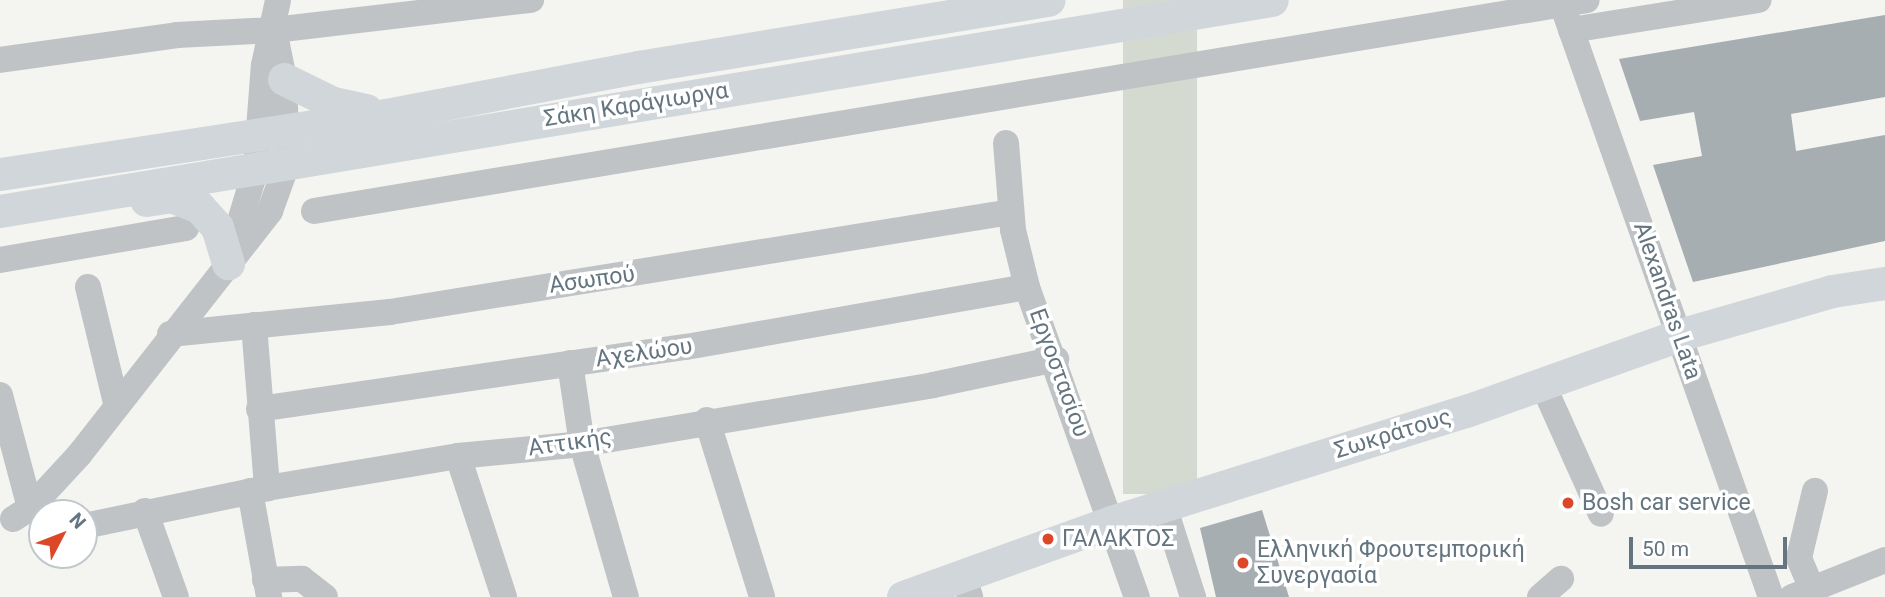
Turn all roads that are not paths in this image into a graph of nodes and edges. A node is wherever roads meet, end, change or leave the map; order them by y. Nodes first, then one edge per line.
1 (278, 0) edge
2 (531, 0) edge
3 (1049, 0) edge
4 (1272, 0) edge
5 (1759, 0) edge
6 (1575, 2) edge
7 (274, 30) junction
8 (1572, 30) junction
9 (0, 60) edge
10 (284, 79) junction
11 (386, 115) junction
12 (273, 130) junction
13 (1006, 143) dead end
14 (272, 166) junction
15 (0, 174) edge
16 (121, 192) junction
17 (0, 211) edge
18 (314, 211) dead end
19 (1011, 212) junction
20 (186, 228) dead end
21 (0, 260) edge
22 (228, 262) junction
23 (1885, 283) edge
24 (88, 287) dead end
25 (1027, 287) junction
26 (254, 325) junction
27 (170, 334) junction
28 (1679, 335) junction
29 (1056, 359) junction
30 (570, 363) junction
31 (1543, 385) junction
32 (1, 402) edge
33 (116, 403) junction
34 (259, 410) junction
35 (707, 419) junction
36 (582, 444) junction
37 (458, 456) junction
38 (258, 489) junction
39 (1815, 491) dead end
40 (1164, 506) junction
41 (145, 511) junction
42 (1601, 514) dead end
43 (21, 520) edge
44 (1111, 522) junction
45 (98, 523) edge
46 (1885, 560) edge
47 (1561, 579) dead end
48 (967, 586) edge
49 (267, 589) edge
50 (1802, 593) edge
51 (176, 597) edge
52 (325, 597) edge
53 (504, 597) edge
54 (626, 597) edge
55 (762, 597) edge
56 (903, 597) edge
57 (1137, 597) edge
58 (1193, 597) edge
59 (1540, 597) edge
60 (1771, 597) edge

1 - 7 street
2 - 7 street
3 - 11 main road, Σάκη Καράγιωργα
4 - 14 main road, Σάκη Καράγιωργα
5 - 8 street
6 - 8 street, Alexandras Lata
6 - 18 street
7 - 9 street
7 - 10 street
7 - 12 street
8 - 28 street, Alexandras Lata
10 - 11 main road
10 - 12 street
11 - 12 main road, Σάκη Καράγιωργα
12 - 14 street
12 - 15 main road, Σάκη Καράγιωργα
13 - 19 street, Εργοστασίου
14 - 16 main road, Σάκη Καράγιωργα
14 - 22 street
16 - 17 main road, Σάκη Καράγιωργα
16 - 22 main road
19 - 25 street, Εργοστασίου
19 - 26 street, Ασωπού
20 - 21 street
22 - 27 street
23 - 28 main road, Σωκράτους
24 - 33 street
25 - 29 street, Εργοστασίου
25 - 30 street, Αχελώου
26 - 27 street, Ασωπού
26 - 34 street
27 - 33 street
28 - 31 main road, Σωκράτους
28 - 60 street, Alexandras Lata
29 - 35 street, Αττικής
29 - 44 street, Εργοστασίου
30 - 34 street, Αχελώου
30 - 36 street
31 - 40 main road, Σωκράτους
31 - 42 street
32 - 43 street
33 - 43 street
34 - 38 street
35 - 36 street, Αττικής
35 - 55 street
36 - 37 street, Αττικής
36 - 54 street
37 - 38 street, Αττικής
37 - 53 street
38 - 41 street, Αττικής
38 - 49 street
39 - 50 street
40 - 44 main road, Σωκράτους
40 - 58 street
41 - 45 street, Αττικής
41 - 51 street
44 - 48 main road, Σωκράτους
44 - 57 street, Εργοστασίου
46 - 50 street
47 - 59 street
48 - 56 main road, Σωκράτους
49 - 52 street

